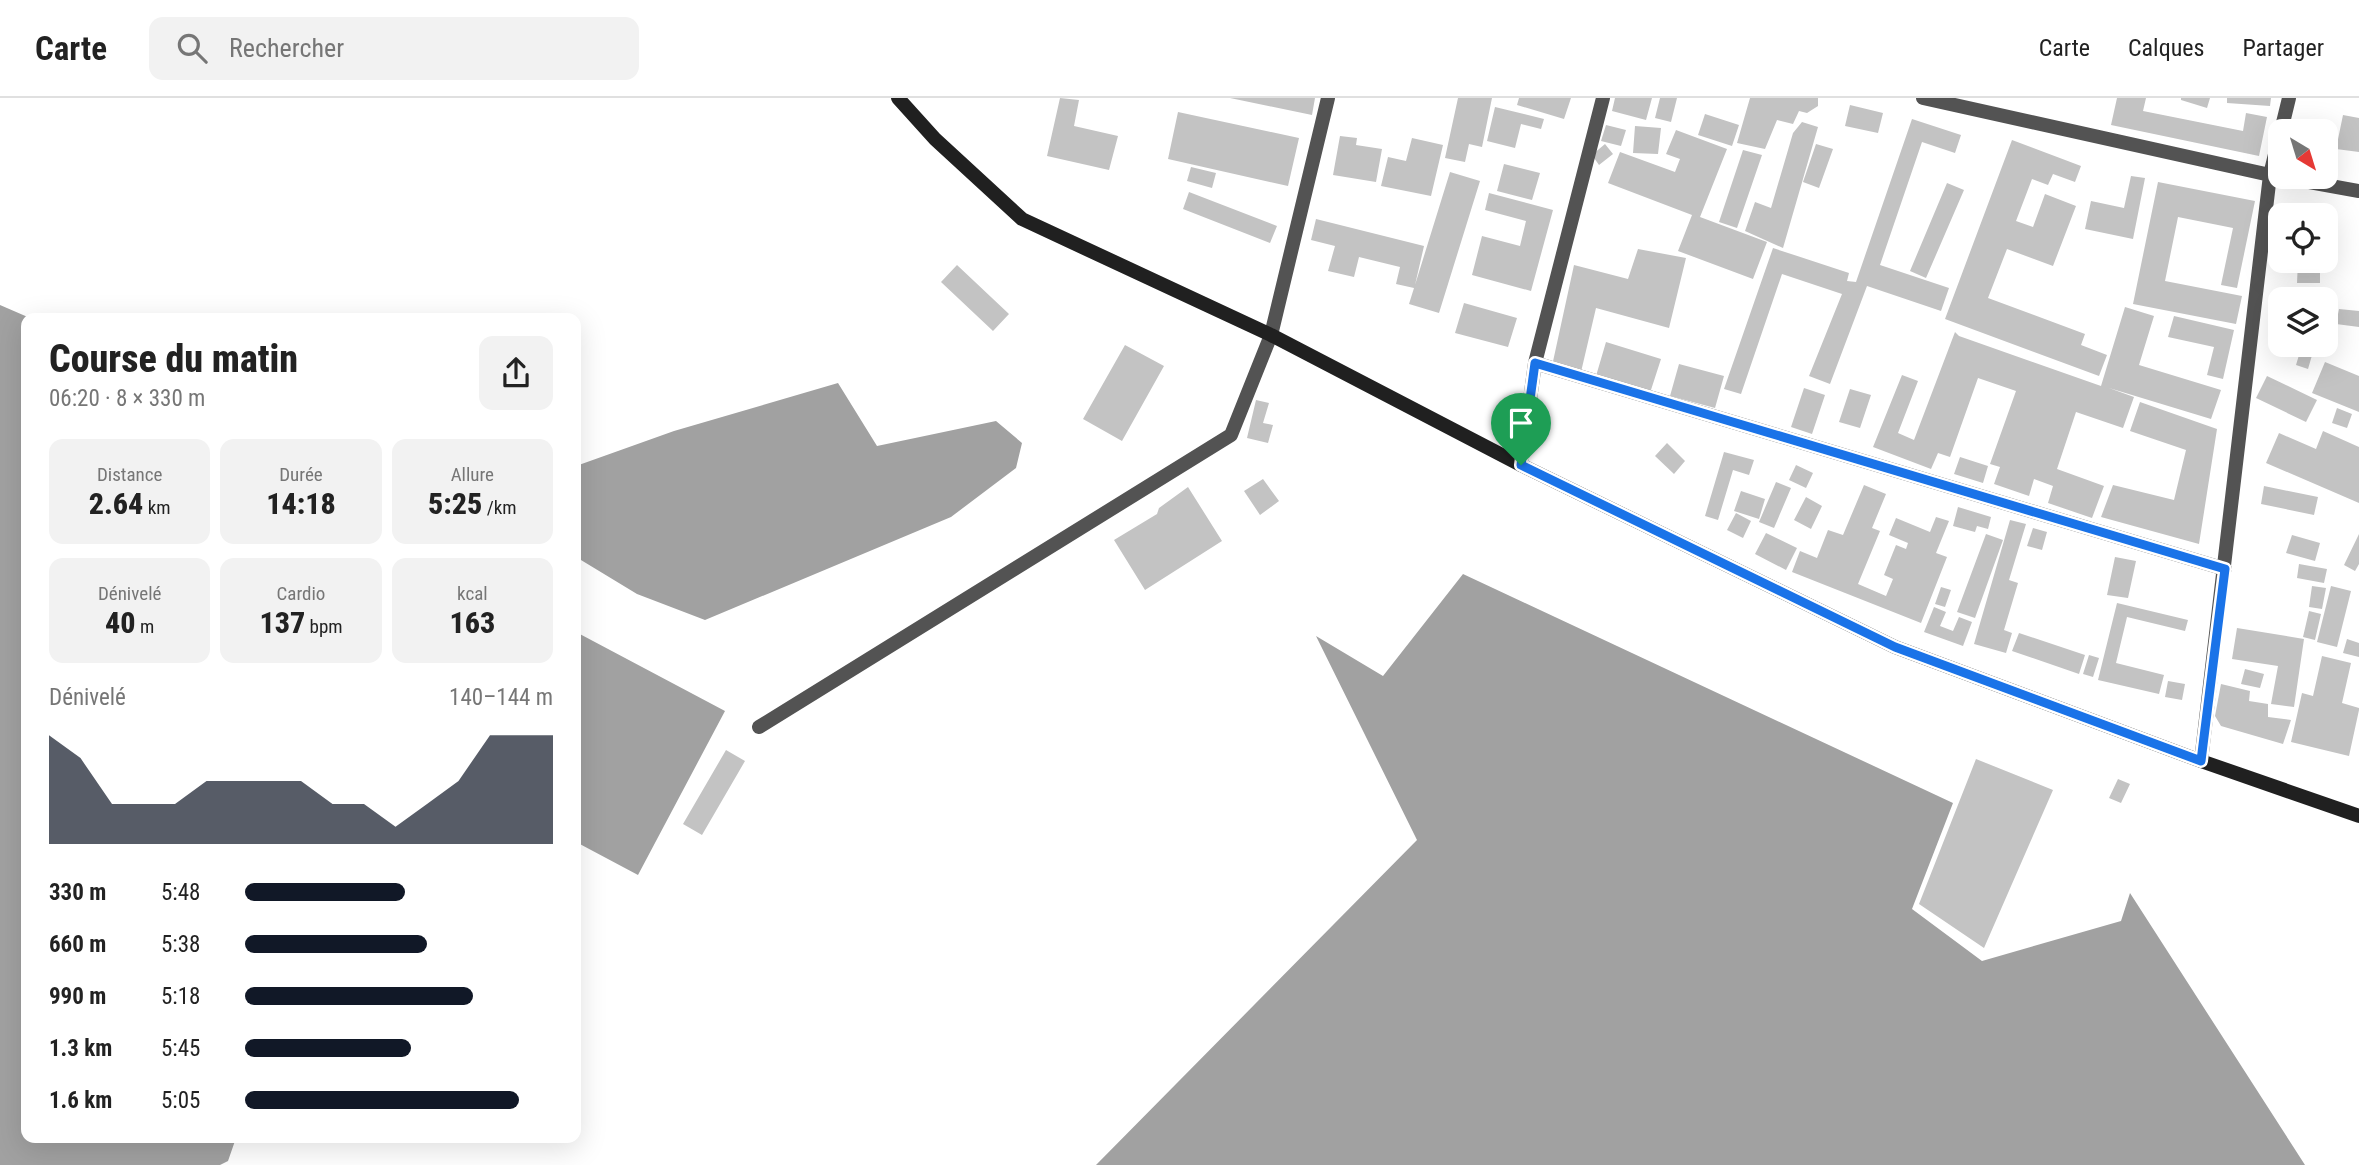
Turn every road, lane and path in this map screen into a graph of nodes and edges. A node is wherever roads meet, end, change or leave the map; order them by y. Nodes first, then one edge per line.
1 (898, 98) edge
2 (1328, 98) edge
3 (1603, 98) edge
4 (1923, 98) edge
5 (2289, 98) edge
6 (2284, 119) edge
7 (2268, 176) edge
8 (2338, 187) edge
9 (2269, 189) edge
10 (2359, 191) edge
11 (1271, 335) junction
12 (1535, 363) junction
13 (1521, 465) junction
14 (2225, 569) junction
15 (759, 727) dead end
16 (2201, 761) junction
17 (2359, 816) edge

1 - 11 main road
2 - 11 street
3 - 12 street
4 - 7 street
5 - 6 street
8 - 10 street
9 - 14 street
11 - 13 main road
11 - 15 street
12 - 13 street
12 - 14 street
13 - 16 main road
14 - 16 street
16 - 17 main road

